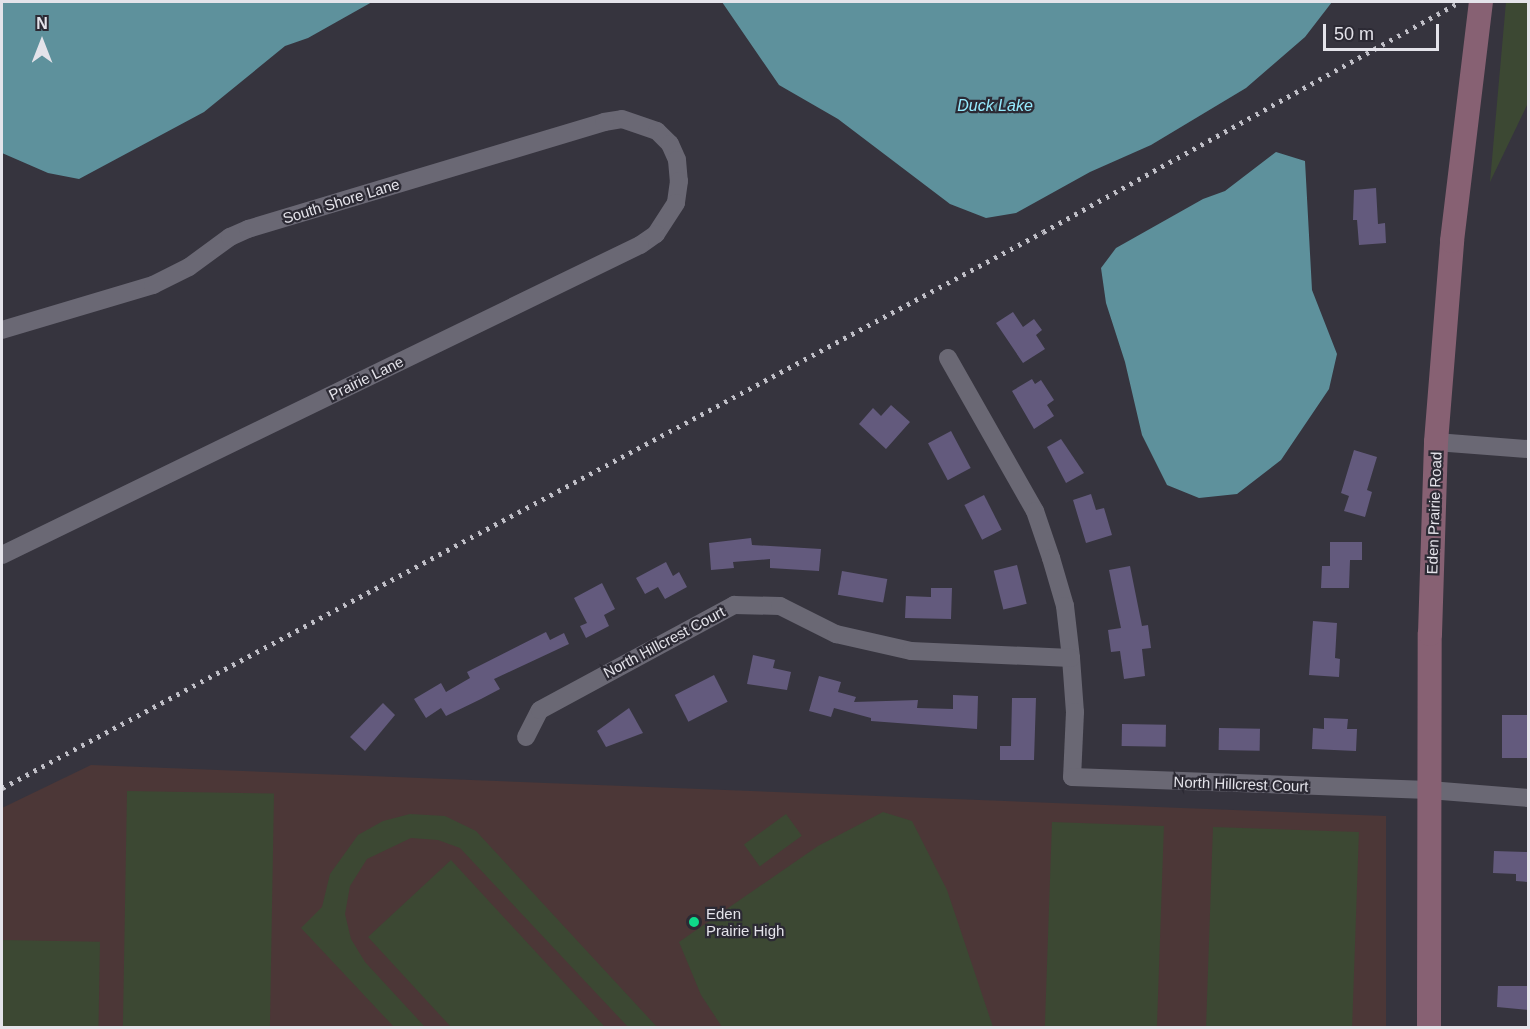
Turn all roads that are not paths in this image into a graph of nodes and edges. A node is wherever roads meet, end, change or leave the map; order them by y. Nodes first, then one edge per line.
1 (1481, 2) edge
2 (676, 160) joint
3 (2, 330) edge
4 (948, 358) dead end
5 (1436, 442) junction
6 (1528, 449) edge
7 (2, 555) edge
8 (1071, 658) junction
9 (526, 738) dead end
10 (1429, 790) junction
11 (1528, 798) edge
12 (1430, 1028) edge

1 - 5 main road, Eden Prairie Road
2 - 3 street, South Shore Lane
2 - 7 street, Prairie Lane
4 - 8 street, North Hillcrest Court
5 - 6 street
5 - 10 main road, Eden Prairie Road
8 - 9 street, North Hillcrest Court
8 - 10 street, North Hillcrest Court
10 - 11 street, North Hillcrest Court
10 - 12 main road, Eden Prairie Road

